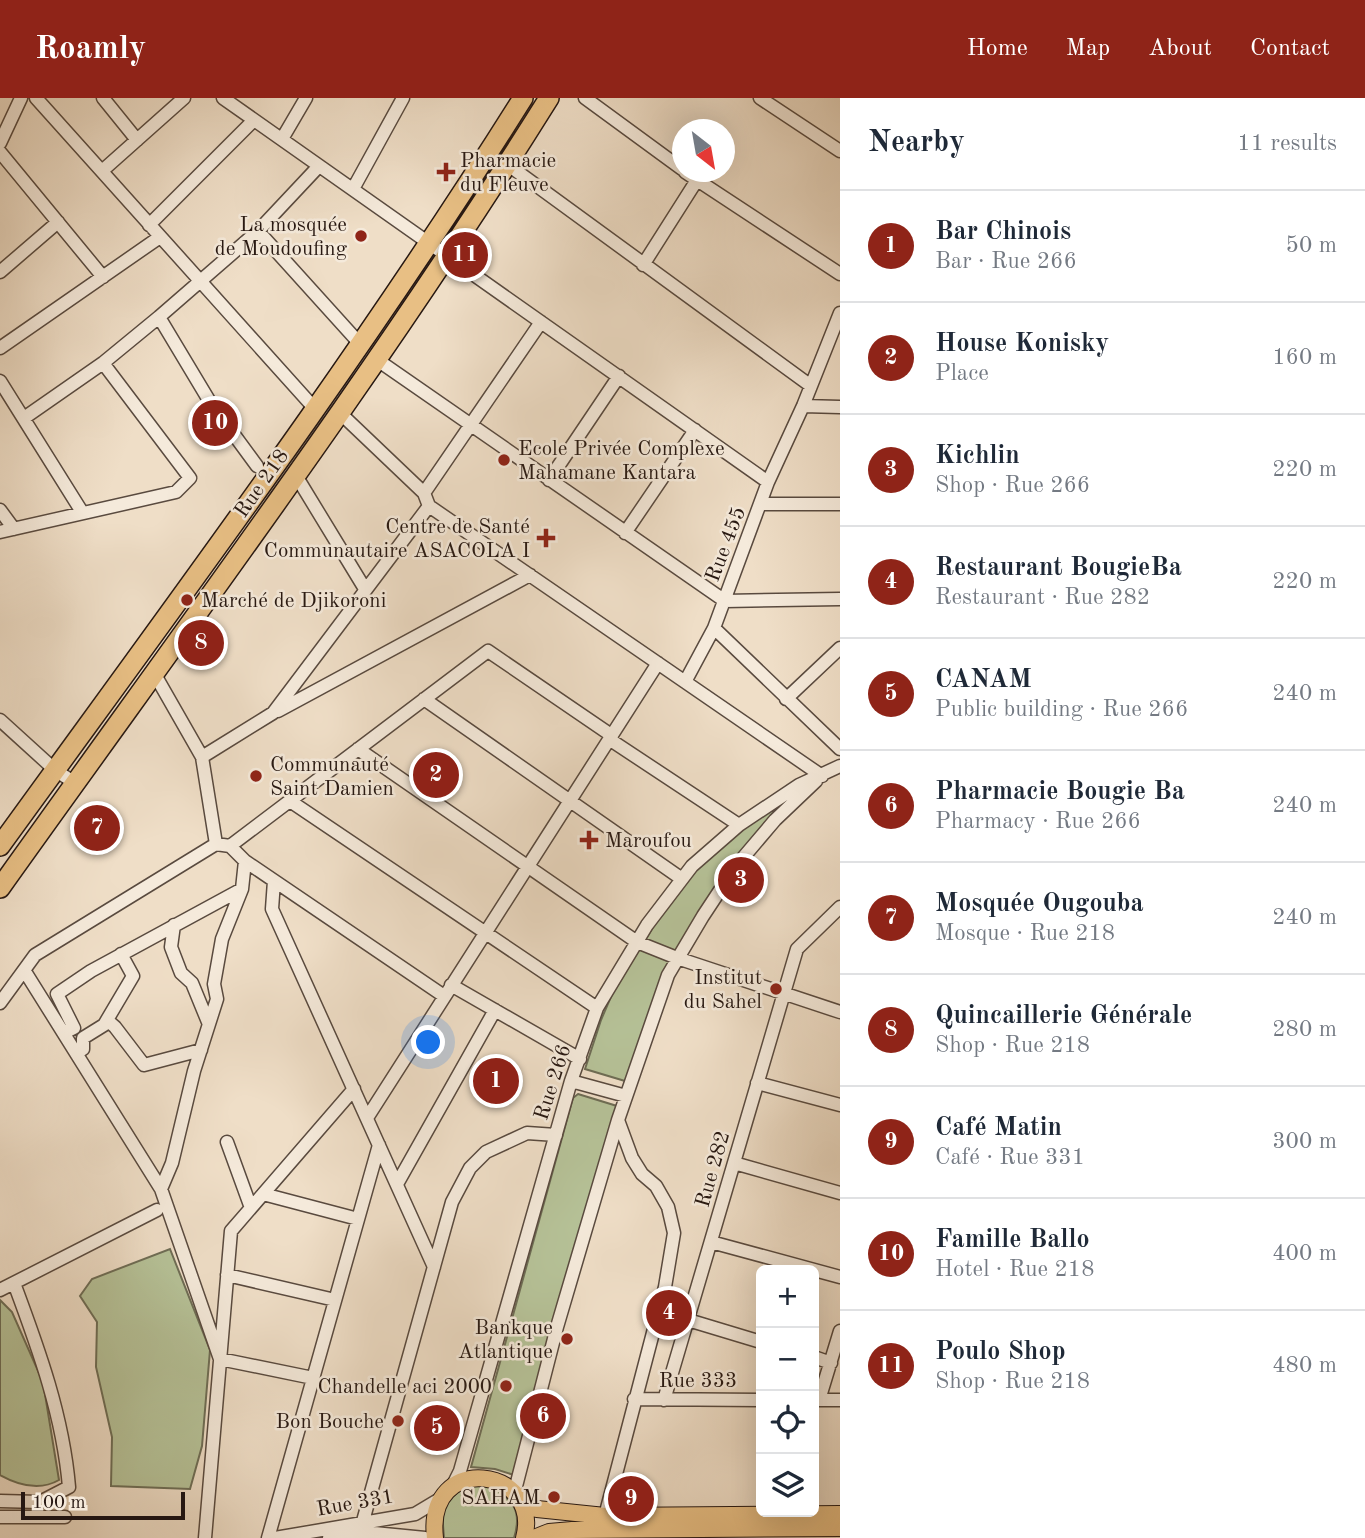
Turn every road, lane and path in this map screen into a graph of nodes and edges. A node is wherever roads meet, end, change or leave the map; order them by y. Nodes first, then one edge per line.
1 (21, 98) edge
2 (36, 98) edge
3 (103, 98) edge
4 (184, 98) edge
5 (223, 98) edge
6 (306, 98) edge
7 (403, 98) edge
8 (523, 98) edge
9 (549, 98) edge
10 (585, 98) edge
11 (760, 98) edge
12 (254, 120) junction
13 (1, 138) edge
14 (282, 139) junction
15 (137, 140) junction
16 (840, 151) edge
17 (0, 152) edge
18 (672, 161) edge
19 (508, 164) junction
20 (320, 166) junction
21 (102, 171) junction
22 (696, 182) edge
23 (700, 182) edge
24 (353, 189) junction
25 (58, 222) junction
26 (149, 225) junction
27 (258, 231) junction
28 (160, 237) junction
29 (430, 244) junction
30 (448, 256) junction
31 (643, 265) junction
32 (0, 272) edge
33 (840, 274) edge
34 (103, 277) junction
35 (200, 282) junction
36 (839, 316) edge
37 (159, 317) junction
38 (541, 322) junction
39 (361, 345) junction
40 (0, 348) edge
41 (376, 359) junction
42 (103, 363) junction
43 (619, 376) junction
44 (1, 385) edge
45 (811, 386) junction
46 (803, 407) junction
47 (840, 407) edge
48 (316, 410) junction
49 (339, 412) junction
50 (23, 418) junction
51 (470, 426) junction
52 (695, 430) junction
53 (257, 466) dead end
54 (295, 474) junction
55 (549, 480) junction
56 (768, 482) junction
57 (425, 492) junction
58 (761, 504) junction
59 (840, 504) edge
60 (429, 506) junction
61 (0, 510) edge
62 (82, 512) junction
63 (14, 529) junction
64 (0, 533) edge
65 (625, 533) junction
66 (530, 575) junction
67 (365, 589) junction
68 (840, 599) edge
69 (724, 601) junction
70 (714, 628) junction
71 (840, 648) edge
72 (657, 663) junction
73 (154, 673) junction
74 (685, 682) junction
75 (424, 699) junction
76 (786, 699) junction
77 (273, 713) junction
78 (0, 720) edge
79 (610, 737) junction
80 (840, 749) edge
81 (358, 750) junction
82 (202, 757) junction
83 (840, 766) edge
84 (55, 770) junction
85 (822, 776) junction
86 (75, 783) junction
87 (290, 801) junction
88 (569, 801) junction
89 (738, 825) junction
90 (216, 844) junction
91 (0, 846) edge
92 (230, 846) junction
93 (246, 862) junction
94 (527, 866) junction
95 (682, 879) junction
96 (274, 881) junction
97 (0, 888) edge
98 (242, 888) junction
99 (840, 907) edge
100 (174, 925) junction
101 (484, 933) junction
102 (637, 942) junction
103 (121, 954) junction
104 (677, 958) junction
105 (24, 970) junction
106 (447, 990) junction
107 (784, 994) junction
108 (0, 1003) edge
109 (597, 1008) junction
110 (495, 1010) junction
111 (840, 1012) edge
112 (107, 1020) junction
113 (208, 1021) junction
114 (64, 1033) junction
115 (201, 1050) junction
116 (76, 1053) junction
117 (580, 1059) junction
118 (572, 1081) junction
119 (757, 1083) junction
120 (354, 1089) junction
121 (626, 1096) junction
122 (840, 1105) edge
123 (367, 1118) junction
124 (618, 1120) junction
125 (556, 1135) junction
126 (227, 1142) dead end
127 (379, 1145) junction
128 (734, 1163) junction
129 (397, 1184) junction
130 (161, 1189) junction
131 (840, 1193) edge
132 (263, 1194) junction
133 (251, 1208) junction
134 (158, 1210) dead end
135 (358, 1219) junction
136 (711, 1242) junction
137 (434, 1267) junction
138 (228, 1275) junction
139 (840, 1277) edge
140 (14, 1283) junction
141 (0, 1290) edge
142 (335, 1300) junction
143 (688, 1320) junction
144 (840, 1331) edge
145 (756, 1340) edge
146 (220, 1359) junction
147 (819, 1359) edge
148 (831, 1363) junction
149 (313, 1378) junction
150 (819, 1393) edge
151 (634, 1399) junction
152 (664, 1399) junction
153 (756, 1400) edge
154 (819, 1400) edge
155 (840, 1400) edge
156 (453, 1485) junction
157 (517, 1497) junction
158 (440, 1499) junction
159 (0, 1500) edge
160 (840, 1514) edge
161 (605, 1516) junction
162 (0, 1517) edge
163 (65, 1517) dead end
164 (363, 1521) junction
165 (840, 1528) edge
166 (205, 1538) edge
167 (268, 1538) edge
168 (275, 1538) edge
169 (329, 1538) edge
170 (425, 1538) edge
171 (435, 1538) edge
172 (524, 1538) edge
173 (534, 1538) edge

1 - 13 street
2 - 21 street
3 - 15 street
4 - 15 street
5 - 12 street
6 - 14 street
7 - 24 street
8 - 29 highway, Rue 218
9 - 19 highway, Rue 218
10 - 18 street
11 - 16 street
12 - 14 street
12 - 26 street
14 - 20 street
15 - 21 street
17 - 25 street
19 - 30 highway, Rue 218
19 - 31 street
20 - 24 street
20 - 27 street
21 - 26 street
22 - 31 street
23 - 33 street
24 - 29 street
25 - 32 street
25 - 34 street
26 - 28 street
27 - 35 street
27 - 39 street
28 - 34 street
28 - 35 street
29 - 30 street
29 - 39 highway, Rue 218
30 - 38 street
30 - 41 highway, Rue 218
31 - 45 street
34 - 40 street
35 - 37 street
35 - 48 street
36 - 45 street, Rue 455
37 - 42 street
37 - 53 street
38 - 43 street
38 - 51 street
39 - 48 highway, Rue 218
41 - 49 highway, Rue 218
41 - 51 street
42 - 50 street
42 - 62 street
43 - 52 street
43 - 55 street
44 - 50 street
45 - 46 street, Rue 455
46 - 47 street
46 - 56 street, Rue 455
48 - 84 highway, Rue 218
49 - 54 highway, Rue 218
49 - 57 street
50 - 62 street
51 - 55 street
51 - 57 street
52 - 56 street
52 - 65 street
54 - 67 street
54 - 73 highway, Rue 218
55 - 65 street
56 - 58 street, Rue 455
57 - 60 street
58 - 59 street
58 - 69 street, Rue 455
60 - 66 street
60 - 67 street
61 - 63 street
62 - 63 street
63 - 64 street
65 - 69 street
66 - 72 street
66 - 77 street
67 - 77 street
68 - 69 street
69 - 70 street, Rue 455
70 - 74 street, Rue 455
70 - 76 street
71 - 76 street
72 - 74 street
72 - 79 street
73 - 82 street
73 - 86 highway, Rue 218
74 - 85 street
75 - 79 street
75 - 81 street
75 - 88 street
76 - 80 street
77 - 82 street
78 - 84 street
79 - 88 street
79 - 89 street
81 - 87 street
81 - 94 street
82 - 90 street
83 - 85 street, Rue 266
84 - 86 street
84 - 91 highway, Rue 218
85 - 89 street, Rue 266
85 - 104 street, Rue 266
86 - 97 highway, Rue 218
87 - 92 street
87 - 101 street
88 - 94 street
88 - 95 street
89 - 95 street, Rue 266
90 - 92 street
90 - 105 street
92 - 93 street
93 - 96 street
93 - 98 street
94 - 101 street
94 - 102 street
95 - 102 street, Rue 266
96 - 106 street
96 - 120 street
98 - 100 street
98 - 113 street
99 - 107 street, Rue 282
100 - 103 street
100 - 113 street
101 - 106 street
101 - 109 street
102 - 104 street
102 - 109 street, Rue 266
103 - 112 street
103 - 114 street
104 - 107 street
104 - 121 street, Rue 266
105 - 108 street
105 - 114 street
106 - 110 street
106 - 123 street
107 - 111 street
107 - 119 street, Rue 282
109 - 117 street, Rue 266
110 - 117 street
110 - 129 street
112 - 115 street
112 - 116 street
113 - 115 street
114 - 116 street
115 - 130 street
116 - 130 street
117 - 118 street, Rue 266
118 - 121 street
118 - 125 street, Rue 266
119 - 122 street
119 - 128 street, Rue 282
120 - 123 street
120 - 132 street
121 - 124 street, Rue 266
123 - 127 street
124 - 151 street
124 - 157 street, Rue 266
125 - 137 street
125 - 156 street, Rue 266
126 - 133 street
127 - 129 street
127 - 135 street
128 - 131 street
128 - 136 street, Rue 282
129 - 137 street
130 - 146 street
132 - 133 street
132 - 135 street
133 - 138 street
134 - 140 street
135 - 142 street
136 - 139 street
136 - 143 street, Rue 282
137 - 164 street
138 - 142 street
138 - 146 street
140 - 141 street
140 - 159 street
142 - 149 street
143 - 145 street
143 - 152 street, Rue 282
144 - 148 street
146 - 149 street
146 - 166 street
147 - 148 street
148 - 150 street
149 - 167 street
151 - 152 street, Rue 333
151 - 161 street
152 - 153 street, Rue 333
154 - 155 street
156 - 157 main road
156 - 158 main road
157 - 161 main road
157 - 172 main road
158 - 164 street, Rue 331
158 - 171 main road
160 - 161 main road
162 - 163 street
164 - 168 street, Rue 331
165 - 173 main road
169 - 170 street, Rue 331

